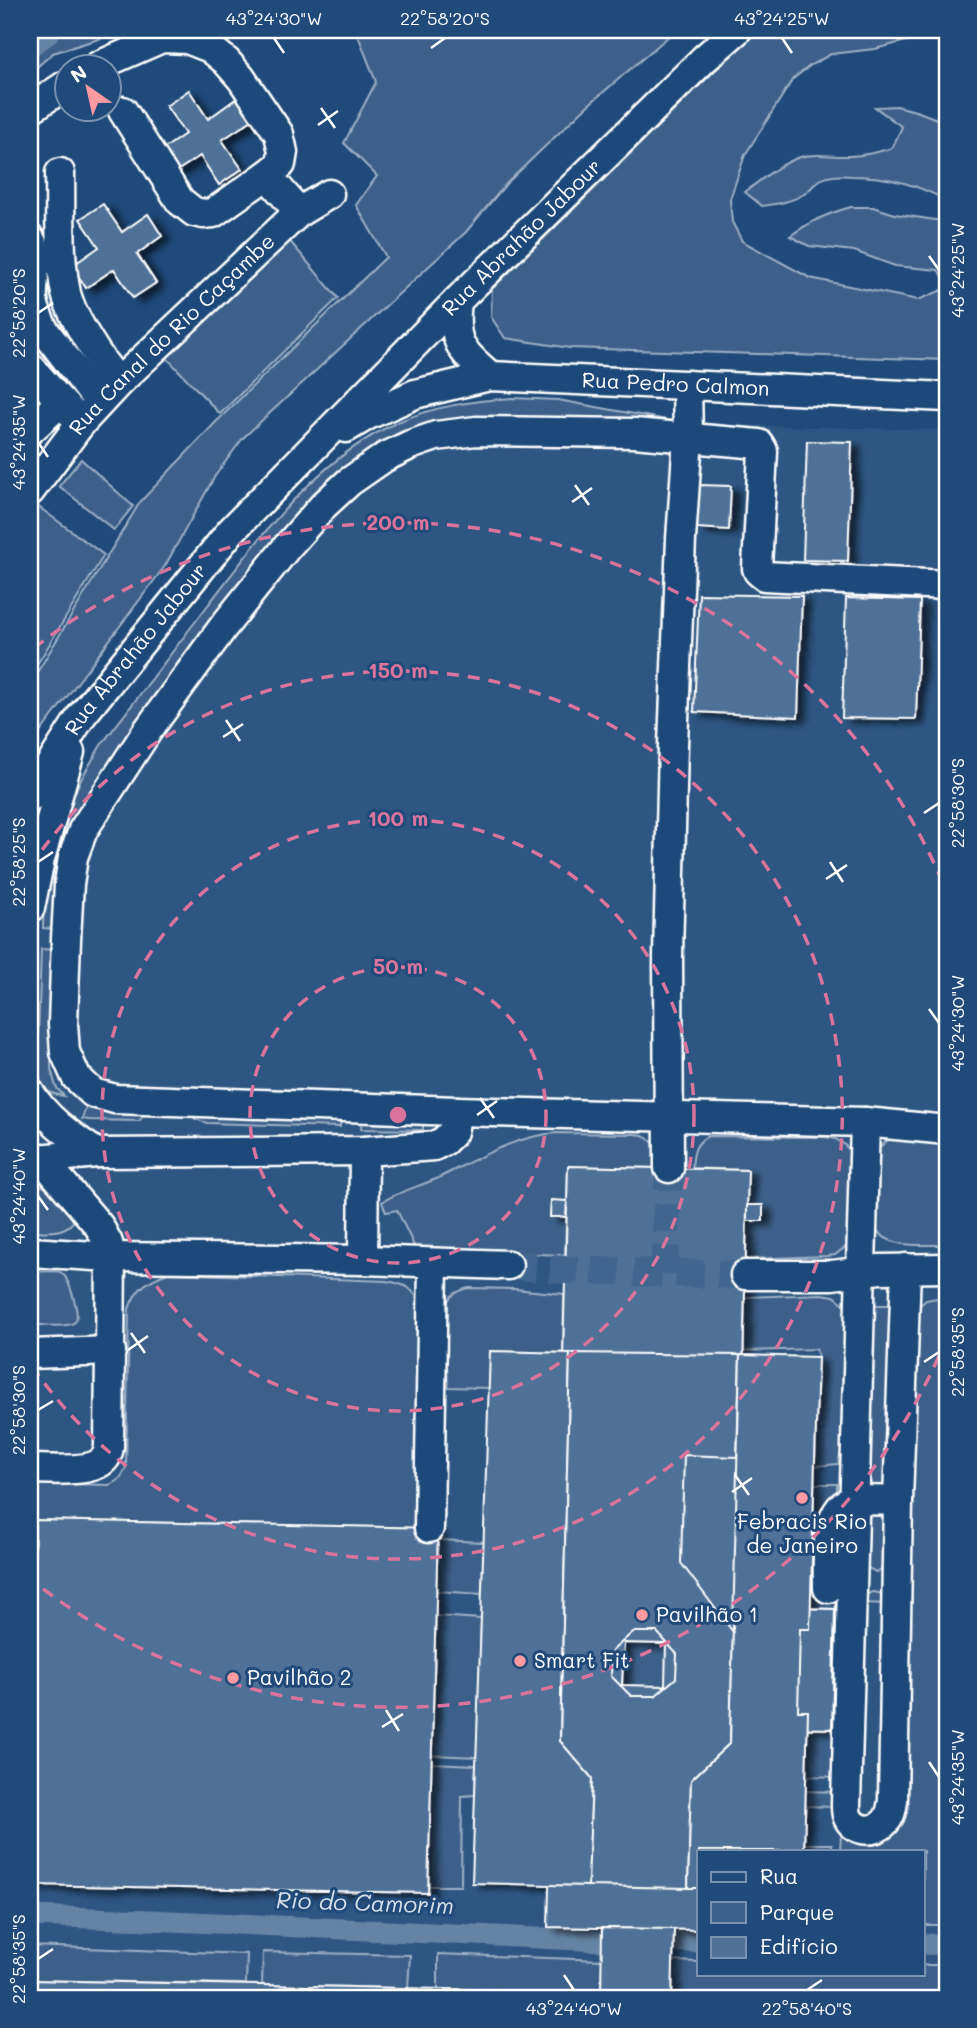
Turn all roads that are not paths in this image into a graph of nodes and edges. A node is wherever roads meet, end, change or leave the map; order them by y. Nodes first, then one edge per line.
1 (737, 30) edge
2 (122, 55) edge
3 (52, 94) edge
4 (30, 109) edge
5 (123, 111) dead end
6 (60, 173) dead end
7 (267, 175) junction
8 (329, 194) dead end
9 (299, 212) junction
10 (30, 239) edge
11 (457, 301) junction
12 (30, 368) edge
13 (490, 376) junction
14 (118, 382) junction
15 (687, 385) junction
16 (947, 397) edge
17 (61, 402) junction
18 (90, 413) junction
19 (30, 430) edge
20 (688, 438) junction
21 (311, 450) junction
22 (30, 491) edge
23 (947, 585) edge
24 (82, 715) junction
25 (30, 797) edge
26 (30, 908) edge
27 (30, 1093) edge
28 (457, 1111) junction
29 (669, 1117) junction
30 (865, 1122) junction
31 (947, 1130) edge
32 (364, 1151) junction
33 (96, 1153) junction
34 (35, 1159) edge
35 (669, 1168) tunnel mouth
36 (30, 1252) edge
37 (111, 1257) junction
38 (363, 1260) junction
39 (433, 1263) junction
40 (508, 1265) tunnel mouth
41 (906, 1268) junction
42 (947, 1268) edge
43 (862, 1271) junction
44 (746, 1275) tunnel mouth
45 (111, 1351) junction
46 (30, 1354) edge
47 (30, 1469) edge
48 (854, 1501) junction
49 (898, 1501) junction
50 (429, 1528) dead end
51 (897, 1582) junction
52 (840, 1585) junction

1 - 11 street, Rua Abrahão Jabour
2 - 7 street
3 - 4 street
5 - 7 street
6 - 14 street
7 - 9 street
8 - 9 street, Rua Canal do Rio Caçambe
9 - 14 street, Rua Canal do Rio Caçambe
10 - 18 street
11 - 13 street
11 - 21 street, Rua Abrahão Jabour
12 - 17 street
13 - 15 street, Rua Pedro Calmon
13 - 21 street, Rua Abrahão Jabour
14 - 18 street, Rua Canal do Rio Caçambe
15 - 16 street, Rua Pedro Calmon
15 - 20 street
17 - 18 street
17 - 19 street
18 - 22 street, Rua Canal do Rio Caçambe
20 - 23 street
20 - 28 street
20 - 29 street
21 - 24 street, Rua Abrahão Jabour
24 - 25 street, Rua Abrahão Jabour
24 - 26 street
27 - 33 street
28 - 29 street
28 - 32 street
29 - 30 street
29 - 35 street
30 - 31 street
30 - 43 street
32 - 33 street
32 - 38 street
33 - 34 street
34 - 37 street
36 - 37 street
37 - 38 street
37 - 45 street
38 - 39 street
39 - 40 street
39 - 50 street
41 - 42 street
41 - 43 street
41 - 49 street
43 - 44 street
43 - 48 street
45 - 46 street
45 - 47 street
48 - 49 street
48 - 52 street
49 - 51 street
51 - 52 street
51 - 52 street

